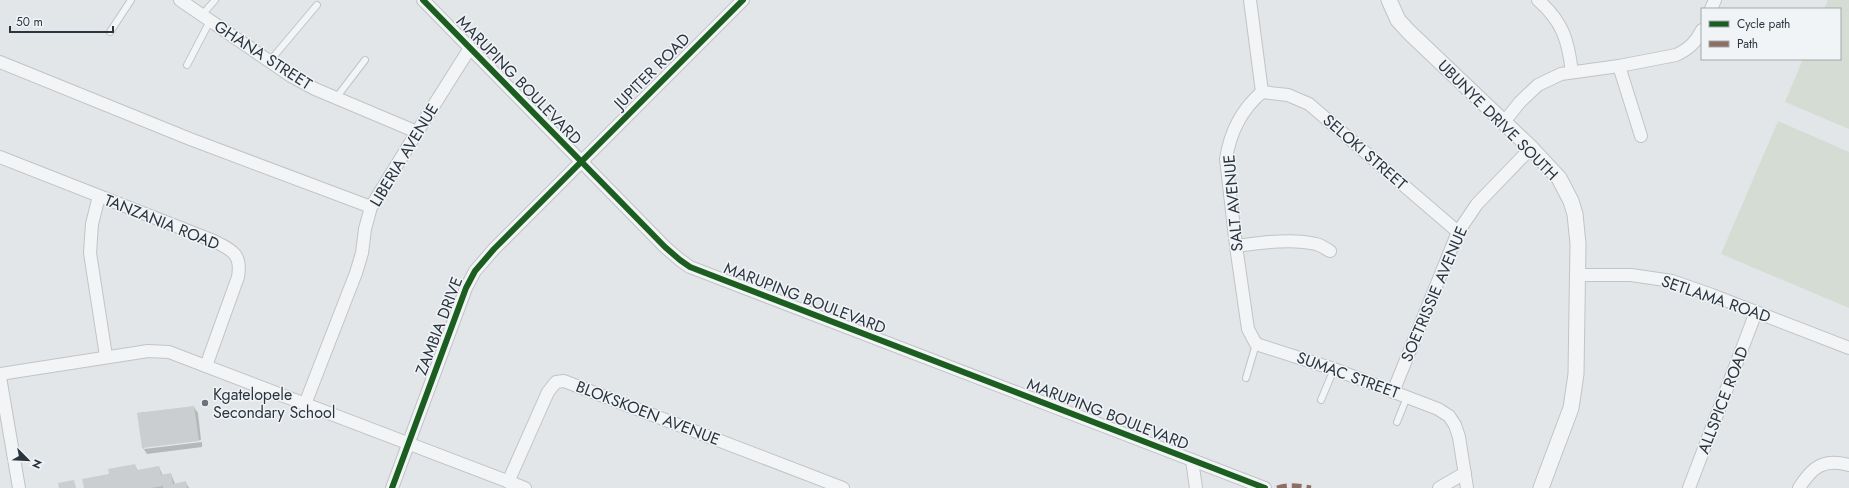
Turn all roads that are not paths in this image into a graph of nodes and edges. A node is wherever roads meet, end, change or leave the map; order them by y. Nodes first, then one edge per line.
1 (131, 0) edge
2 (180, 0) edge
3 (215, 0) edge
4 (423, 0) edge
5 (743, 0) edge
6 (1250, 0) edge
7 (1389, 0) edge
8 (1538, 0) edge
9 (317, 6) dead end
10 (206, 18) junction
11 (110, 32) dead end
12 (1701, 32) edge
13 (470, 48) junction
14 (365, 60) dead end
15 (0, 62) edge
16 (269, 62) junction
17 (187, 65) dead end
18 (1618, 66) junction
19 (1572, 72) junction
20 (1262, 92) junction
21 (336, 98) junction
22 (1504, 122) junction
23 (417, 132) junction
24 (1641, 136) dead end
25 (1532, 148) junction
26 (0, 157) edge
27 (580, 161) junction
28 (99, 196) junction
29 (371, 207) junction
30 (1458, 232) junction
31 (1236, 246) junction
32 (1330, 251) dead end
33 (1579, 275) junction
34 (1756, 312) junction
35 (1256, 344) junction
36 (1849, 348) edge
37 (106, 356) junction
38 (206, 366) junction
39 (1334, 369) junction
40 (0, 374) edge
41 (0, 377) edge
42 (1246, 378) dead end
43 (1393, 392) junction
44 (1407, 397) junction
45 (1321, 400) dead end
46 (305, 404) junction
47 (1397, 422) dead end
48 (408, 444) junction
49 (1192, 460) junction
50 (1849, 465) edge
51 (1465, 473) junction
52 (508, 482) junction
53 (19, 488) edge
54 (392, 488) edge
55 (525, 488) edge
56 (843, 488) edge
57 (1196, 488) edge
58 (1264, 488) edge
59 (1439, 488) edge
60 (1468, 488) edge
61 (1541, 488) edge
62 (1689, 488) edge
63 (1799, 488) edge

1 - 11 lane
2 - 10 street, GHANA STREET
3 - 10 lane
4 - 13 street, MARUPING BOULEVARD
5 - 27 street, JUPITER ROAD
6 - 20 street
7 - 22 street, UBUNYE DRIVE SOUTH
8 - 19 street
9 - 16 lane
10 - 16 street, GHANA STREET
10 - 17 lane
12 - 18 street
13 - 23 street, LIBERIA AVENUE
13 - 27 street, MARUPING BOULEVARD
14 - 21 lane
15 - 29 street
16 - 21 street, GHANA STREET
18 - 19 street
18 - 24 street
19 - 22 street
20 - 30 street, SELOKI STREET
20 - 31 street, SALT AVENUE
21 - 23 street, GHANA STREET
22 - 25 street, UBUNYE DRIVE SOUTH
23 - 29 street, LIBERIA AVENUE
25 - 30 street, SOETRISSIE AVENUE
25 - 33 street, UBUNYE DRIVE SOUTH
26 - 28 street, TANZANIA ROAD
27 - 48 street, ZAMBIA DRIVE
27 - 49 street, MARUPING BOULEVARD
28 - 37 street
28 - 38 street, TANZANIA ROAD
29 - 46 street, LIBERIA AVENUE
30 - 43 street, SOETRISSIE AVENUE
31 - 32 street
31 - 35 street, SALT AVENUE
33 - 34 street, SETLAMA ROAD
33 - 61 street, UBUNYE DRIVE SOUTH
34 - 36 street, SETLAMA ROAD
34 - 62 street, ALLSPICE ROAD
35 - 39 street, SUMAC STREET
35 - 42 lane
37 - 38 street
37 - 40 street
38 - 46 street
39 - 43 street, SUMAC STREET
39 - 45 lane
41 - 53 street
43 - 44 street, SUMAC STREET
44 - 47 lane
44 - 51 street, SUMAC STREET
46 - 48 street
48 - 52 street
48 - 54 street, ZAMBIA DRIVE
49 - 57 street
49 - 58 street, MARUPING BOULEVARD
50 - 63 street
51 - 59 street
51 - 60 street, SUMAC STREET
52 - 55 street
52 - 56 street, BLOKSKOEN AVENUE

